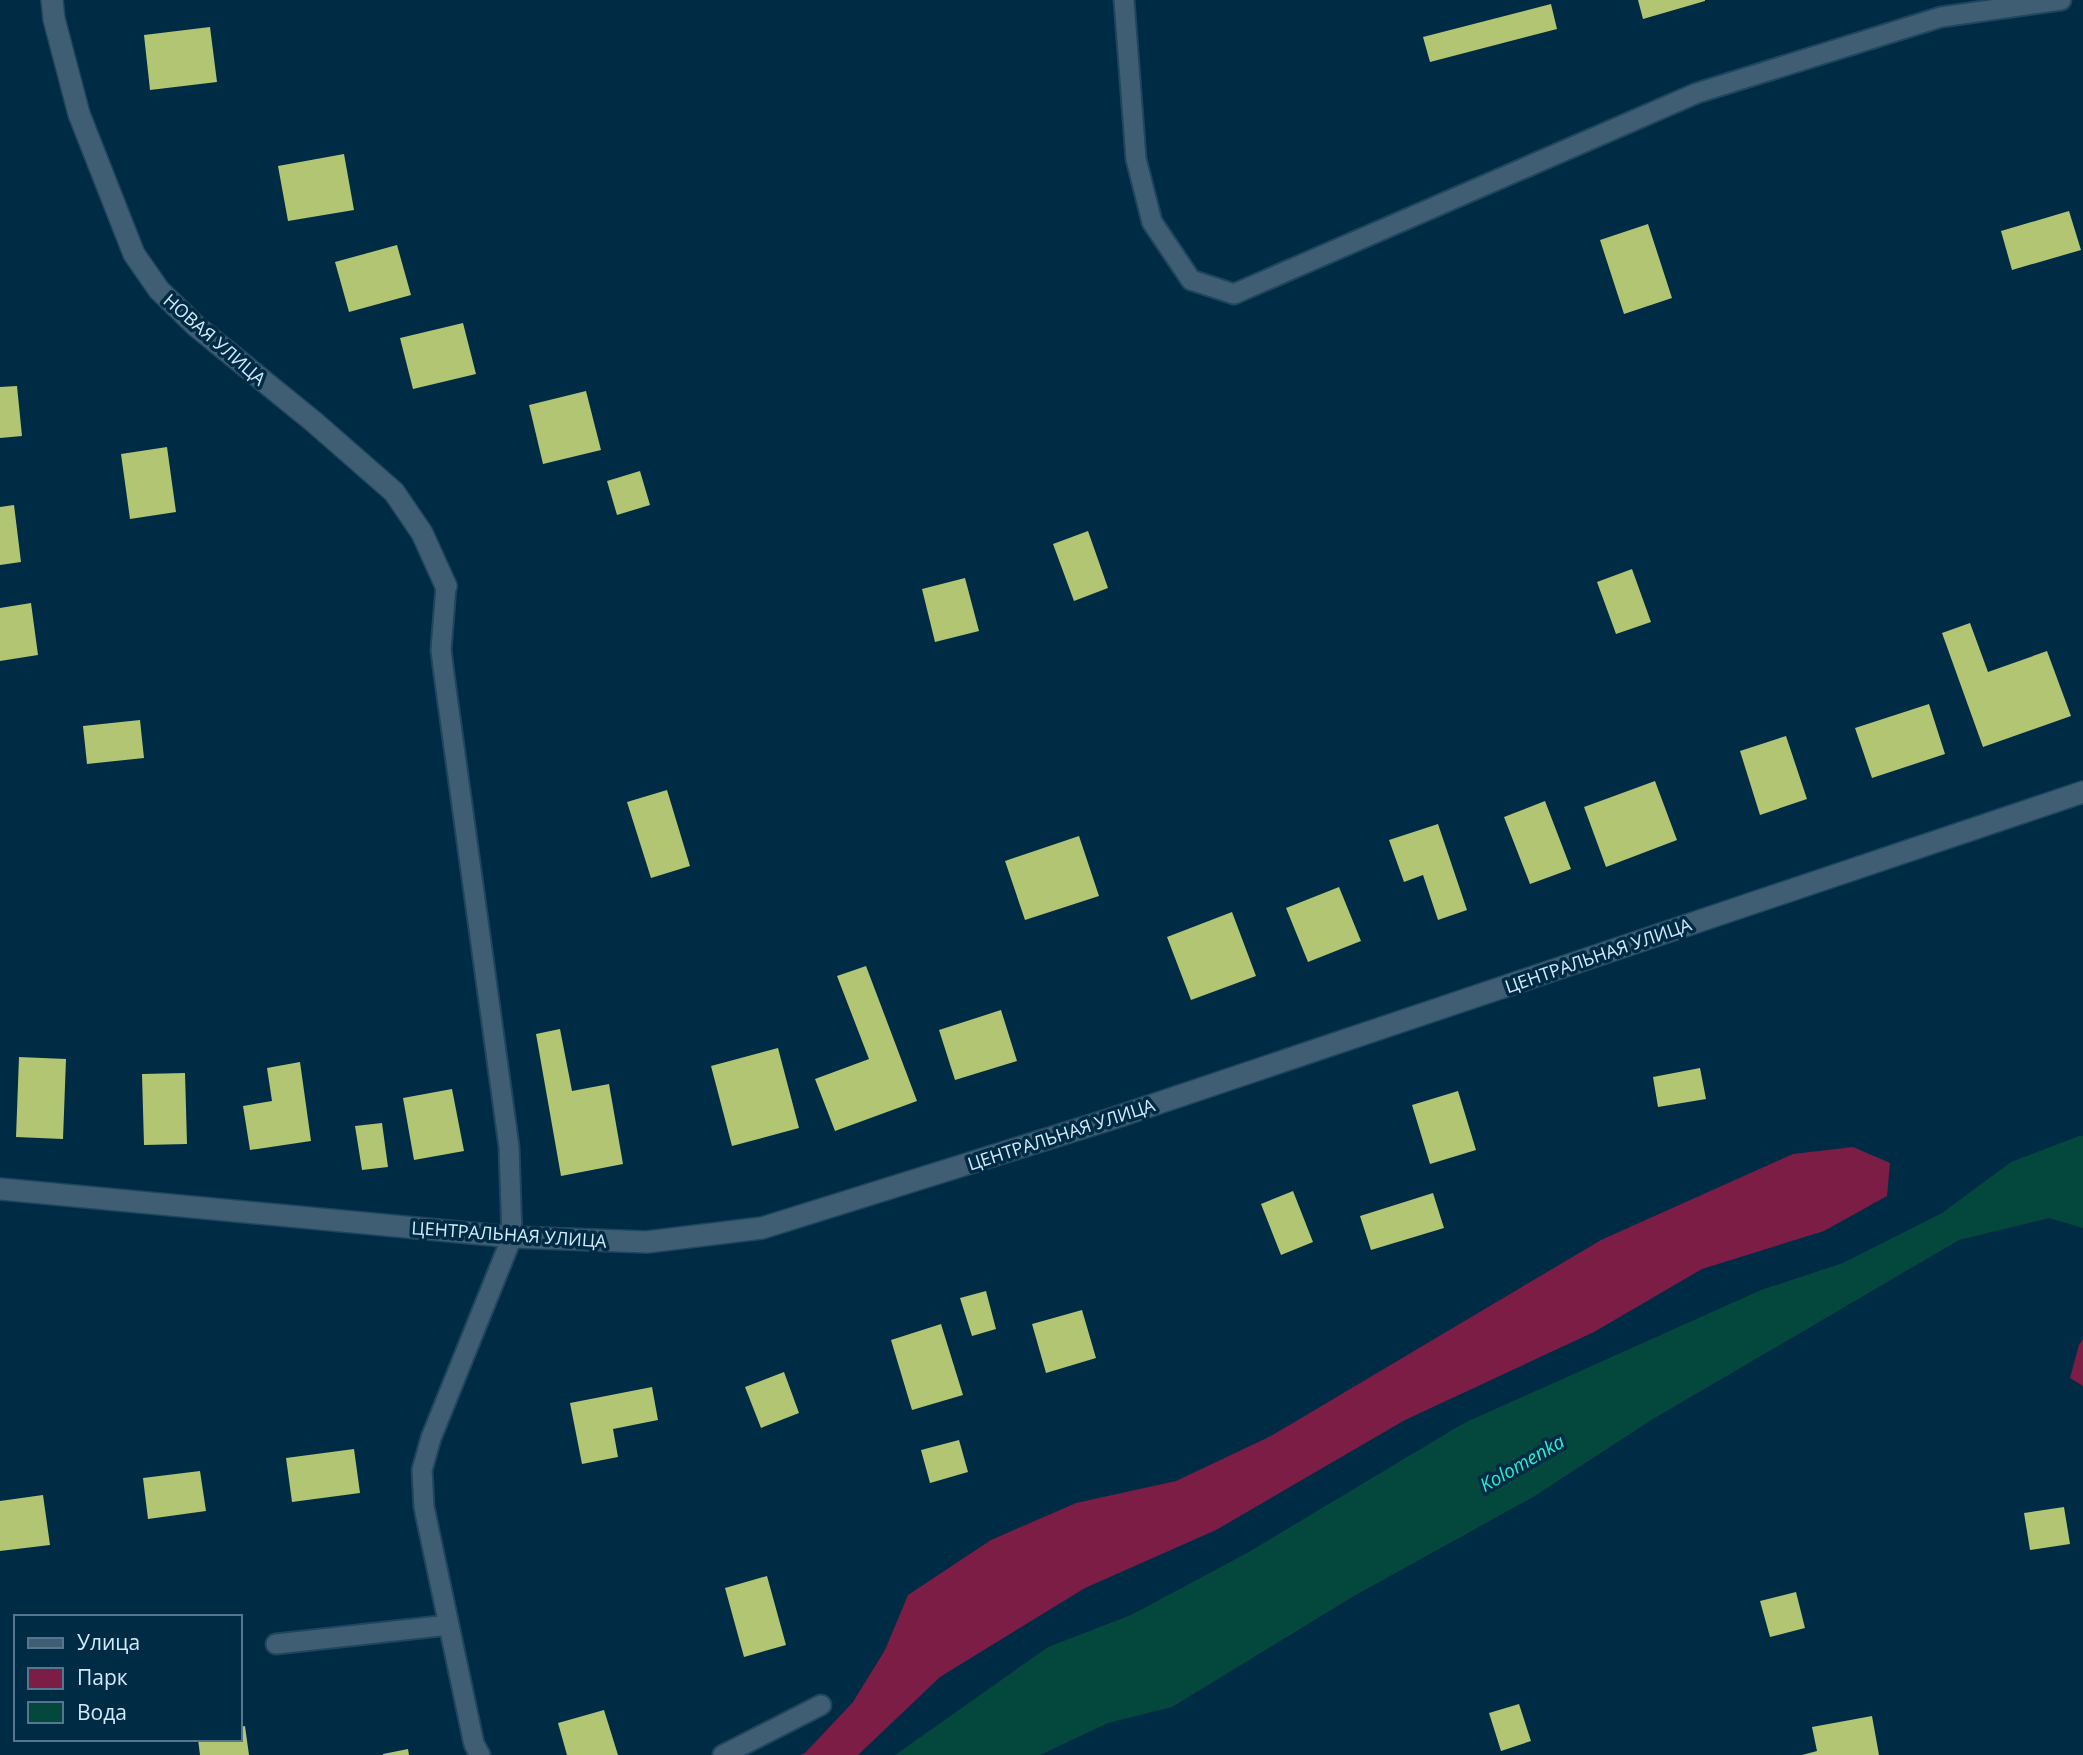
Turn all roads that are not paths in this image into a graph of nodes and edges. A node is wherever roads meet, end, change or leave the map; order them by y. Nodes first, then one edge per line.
1 (52, 0) edge
2 (1124, 0) edge
3 (2059, 0) edge
4 (446, 586) joint
5 (2083, 792) edge
6 (0, 1189) edge
7 (512, 1237) junction
8 (449, 1625) junction
9 (276, 1644) dead end
10 (821, 1705) dead end
11 (480, 1755) edge
12 (723, 1755) edge

1 - 4 street, НОВАЯ УЛИЦА
2 - 3 lane
4 - 7 lane
5 - 7 street, ЦЕНТРАЛЬНАЯ УЛИЦА
6 - 7 street, ЦЕНТРАЛЬНАЯ УЛИЦА
7 - 8 lane
8 - 9 lane
8 - 11 lane
10 - 12 lane

